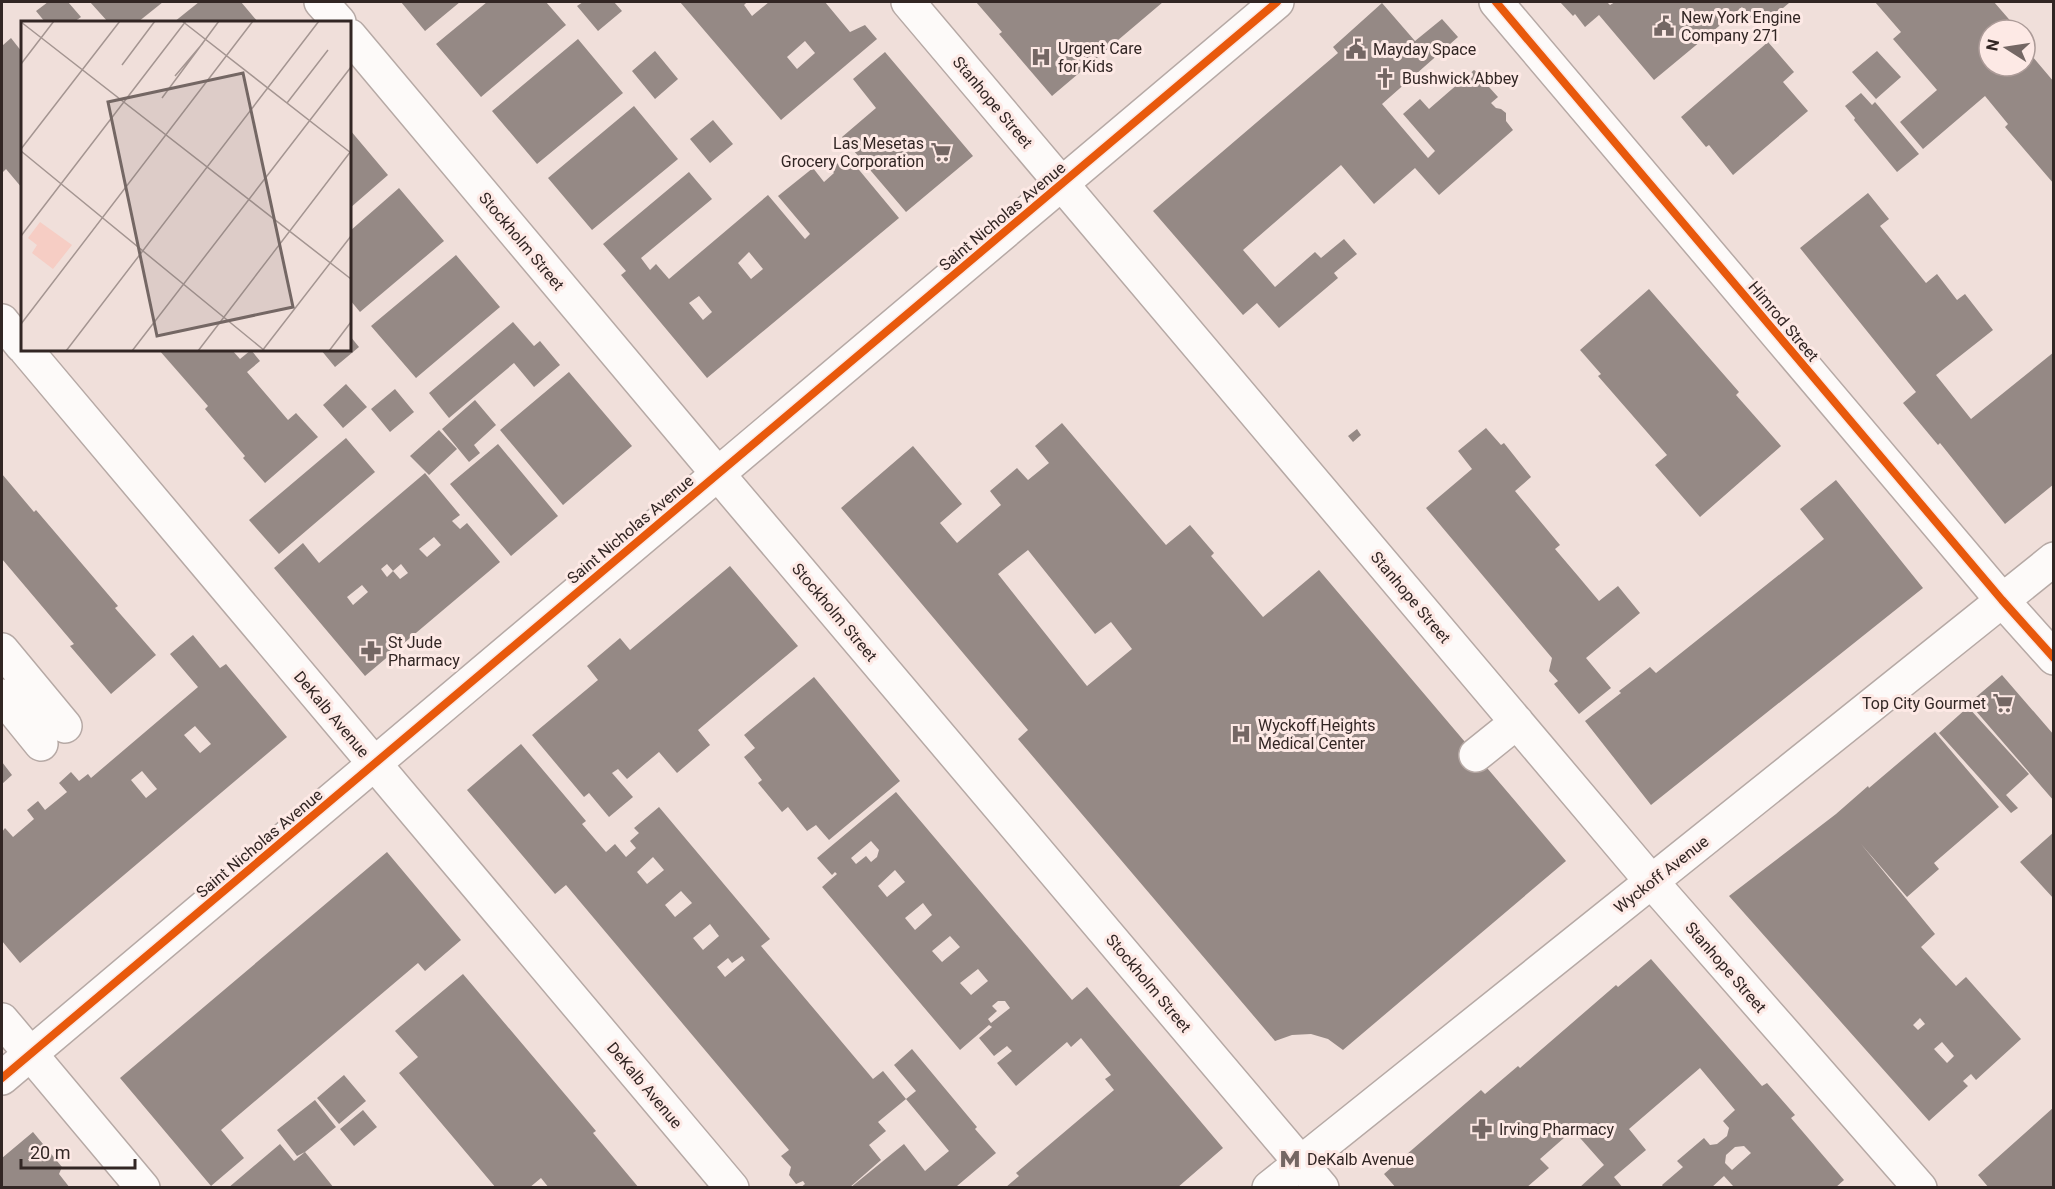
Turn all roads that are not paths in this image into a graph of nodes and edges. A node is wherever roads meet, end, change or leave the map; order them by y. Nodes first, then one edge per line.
1 (321, 2) edge
2 (908, 2) edge
3 (1277, 2) edge
4 (1496, 2) edge
5 (338, 21) edge
6 (351, 37) edge
7 (1061, 183) junction
8 (2, 321) edge
9 (21, 345) edge
10 (27, 351) edge
11 (717, 473) junction
12 (2054, 559) edge
13 (2002, 600) junction
14 (2, 650) edge
15 (2054, 658) edge
16 (2, 696) edge
17 (1517, 722) junction
18 (1476, 755) dead end
19 (374, 764) junction
20 (1651, 881) junction
21 (2, 1020) edge
22 (30, 1054) junction
23 (2, 1078) edge
24 (1300, 1162) junction
25 (143, 1188) edge
26 (732, 1188) edge
27 (1269, 1188) edge
28 (1322, 1188) edge
29 (1920, 1188) edge

1 - 5 street
2 - 7 street, Stanhope Street
3 - 7 street, Saint Nicholas Avenue
4 - 13 street, Himrod Street
6 - 11 street, Stockholm Street
7 - 11 street, Saint Nicholas Avenue
7 - 17 street, Stanhope Street
8 - 9 street
10 - 19 street, DeKalb Avenue
11 - 19 street, Saint Nicholas Avenue
11 - 24 street, Stockholm Street
12 - 13 street, Wyckoff Avenue
13 - 15 street, Himrod Street
13 - 20 street, Wyckoff Avenue
14 - 16 street
17 - 18 street
17 - 20 street, Stanhope Street
19 - 22 street, Saint Nicholas Avenue
19 - 26 street, DeKalb Avenue
20 - 24 street, Wyckoff Avenue
20 - 29 street, Stanhope Street
21 - 22 street
22 - 23 street, Saint Nicholas Avenue
22 - 25 street
24 - 27 street, Wyckoff Avenue
24 - 28 street, Stockholm Street

